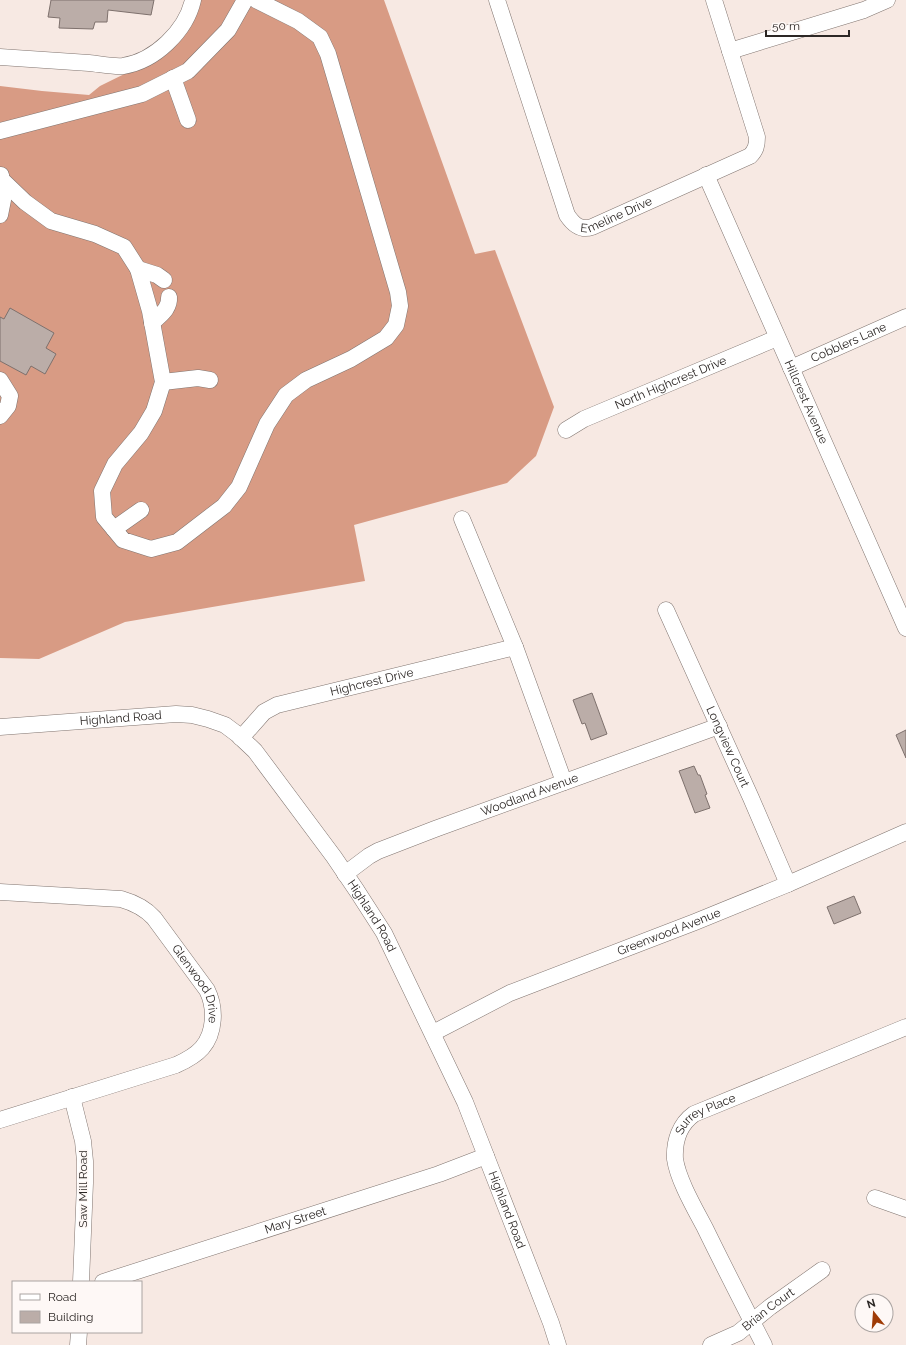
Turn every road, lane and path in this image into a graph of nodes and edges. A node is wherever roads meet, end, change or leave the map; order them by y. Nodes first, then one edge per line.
1 (193, 0) edge
2 (245, 0) edge
3 (256, 0) edge
4 (497, 0) edge
5 (714, 0) edge
6 (887, 0) edge
7 (730, 51) junction
8 (0, 57) edge
9 (173, 78) junction
10 (188, 120) dead end
11 (0, 131) edge
12 (0, 174) edge
13 (706, 175) junction
14 (0, 215) edge
15 (138, 269) junction
16 (164, 280) dead end
17 (169, 296) dead end
18 (906, 317) edge
19 (152, 323) junction
20 (777, 338) junction
21 (791, 368) junction
22 (0, 380) edge
23 (210, 380) dead end
24 (163, 382) junction
25 (0, 416) edge
26 (566, 430) dead end
27 (141, 510) dead end
28 (462, 519) dead end
29 (114, 529) junction
30 (666, 610) dead end
31 (906, 628) edge
32 (514, 647) junction
33 (719, 726) junction
34 (0, 727) edge
35 (242, 738) junction
36 (564, 782) junction
37 (906, 832) edge
38 (345, 874) junction
39 (788, 884) junction
40 (0, 892) edge
41 (906, 1027) edge
42 (433, 1033) junction
43 (72, 1097) junction
44 (0, 1120) edge
45 (486, 1156) junction
46 (875, 1198) dead end
47 (906, 1209) edge
48 (822, 1270) dead end
49 (81, 1281) edge
50 (106, 1281) edge
51 (752, 1322) junction
52 (79, 1333) edge
53 (78, 1345) edge
54 (558, 1345) edge
55 (711, 1345) edge
56 (764, 1345) edge

1 - 8 street
2 - 9 street
3 - 29 street
4 - 13 street, Emeline Drive
5 - 7 street, Emeline Drive
6 - 7 street
7 - 13 street, Emeline Drive
9 - 10 street
9 - 11 street
12 - 14 street
12 - 15 street
13 - 20 street, Hillcrest Avenue
15 - 16 street
15 - 19 street
17 - 19 street
18 - 21 street, Cobblers Lane
19 - 24 street
20 - 21 street, Hillcrest Avenue
20 - 26 street, North Highcrest Drive
21 - 31 street, Hillcrest Avenue
22 - 25 street
23 - 24 street
24 - 29 street
27 - 29 street
28 - 32 street
30 - 33 street, Longview Court
32 - 35 street, Highcrest Drive
32 - 36 street
33 - 36 street, Woodland Avenue
33 - 39 street, Longview Court
34 - 35 street, Highland Road
35 - 38 street, Highland Road
36 - 38 street, Woodland Avenue
37 - 39 street, Greenwood Avenue
38 - 42 street, Highland Road
39 - 42 street, Greenwood Avenue
40 - 43 street, Glenwood Drive
41 - 51 street, Surrey Place
42 - 45 street, Highland Road
43 - 44 street, Glenwood Drive
43 - 49 street, Saw Mill Road
45 - 50 street, Mary Street
45 - 54 street, Highland Road
46 - 47 street
48 - 51 street, Brian Court
51 - 55 street, Brian Court
51 - 56 street, Surrey Place
52 - 53 street

